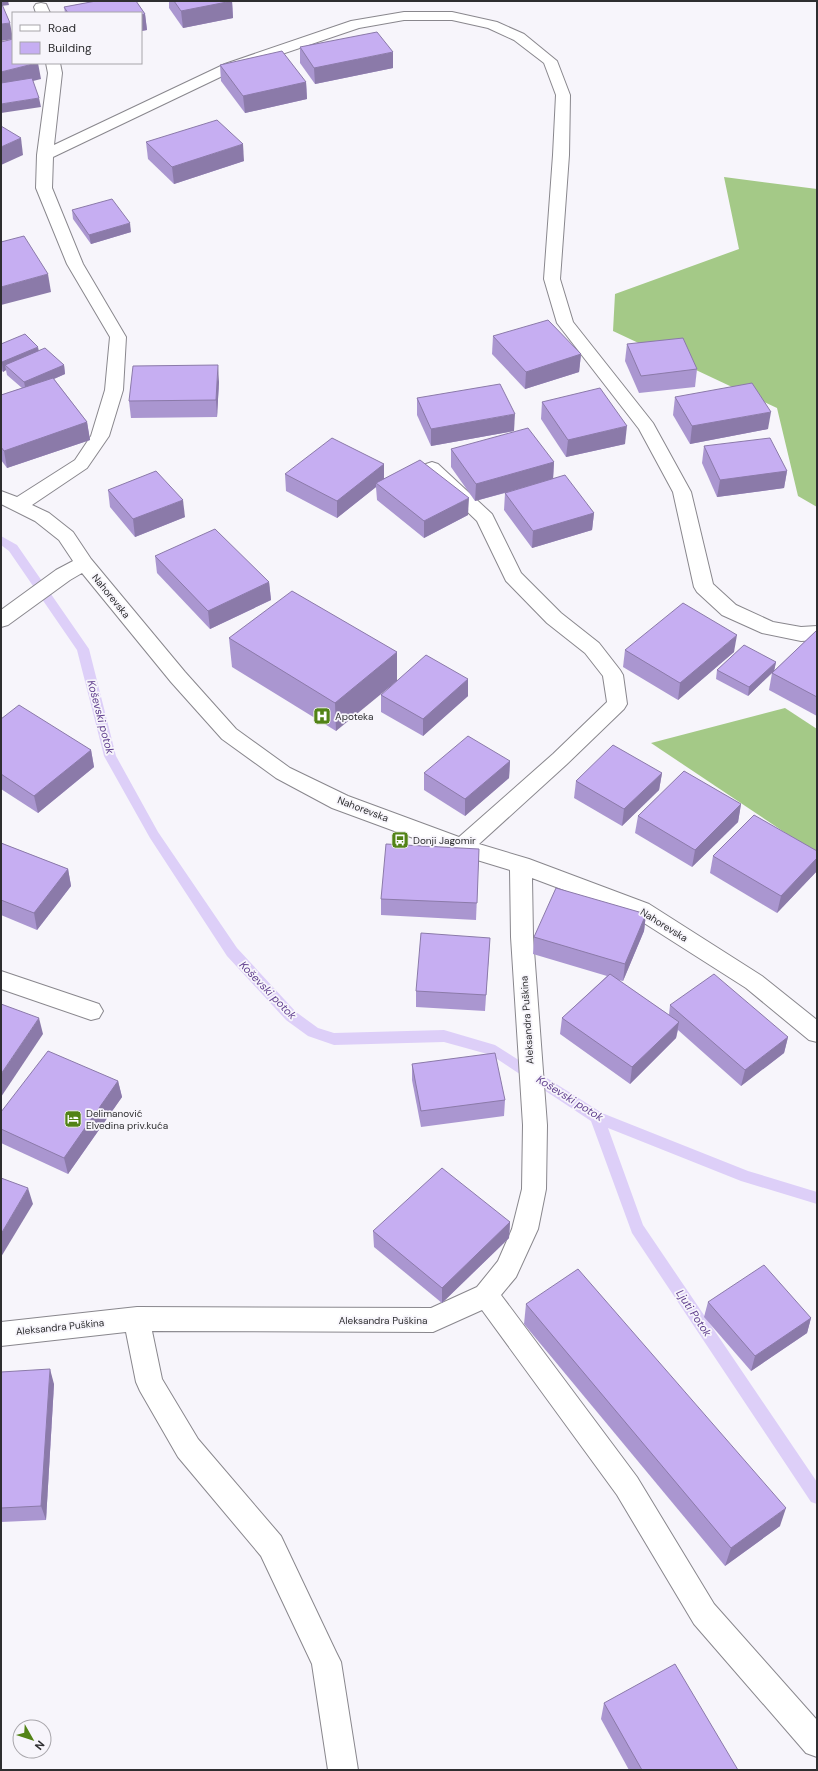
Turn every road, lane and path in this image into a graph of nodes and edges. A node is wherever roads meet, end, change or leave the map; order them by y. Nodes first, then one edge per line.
1 (53, 64) edge
2 (45, 155) junction
3 (432, 468) edge
4 (9, 501) edge
5 (84, 563) junction
6 (5, 616) edge
7 (817, 633) edge
8 (462, 847) junction
9 (521, 865) junction
10 (1, 980) edge
11 (91, 1011) dead end
12 (817, 1033) edge
13 (486, 1295) junction
14 (136, 1319) junction
15 (1, 1334) edge
16 (817, 1742) edge
17 (343, 1770) edge

1 - 2 street
2 - 4 street
2 - 7 street
3 - 8 street
4 - 5 street, Nahorevska
5 - 6 street
5 - 8 street, Nahorevska
8 - 9 street, Nahorevska
9 - 12 street, Nahorevska
9 - 13 street, Aleksandra Puškina
10 - 11 street
13 - 14 street, Aleksandra Puškina
13 - 16 street
14 - 15 street, Aleksandra Puškina
14 - 17 street

